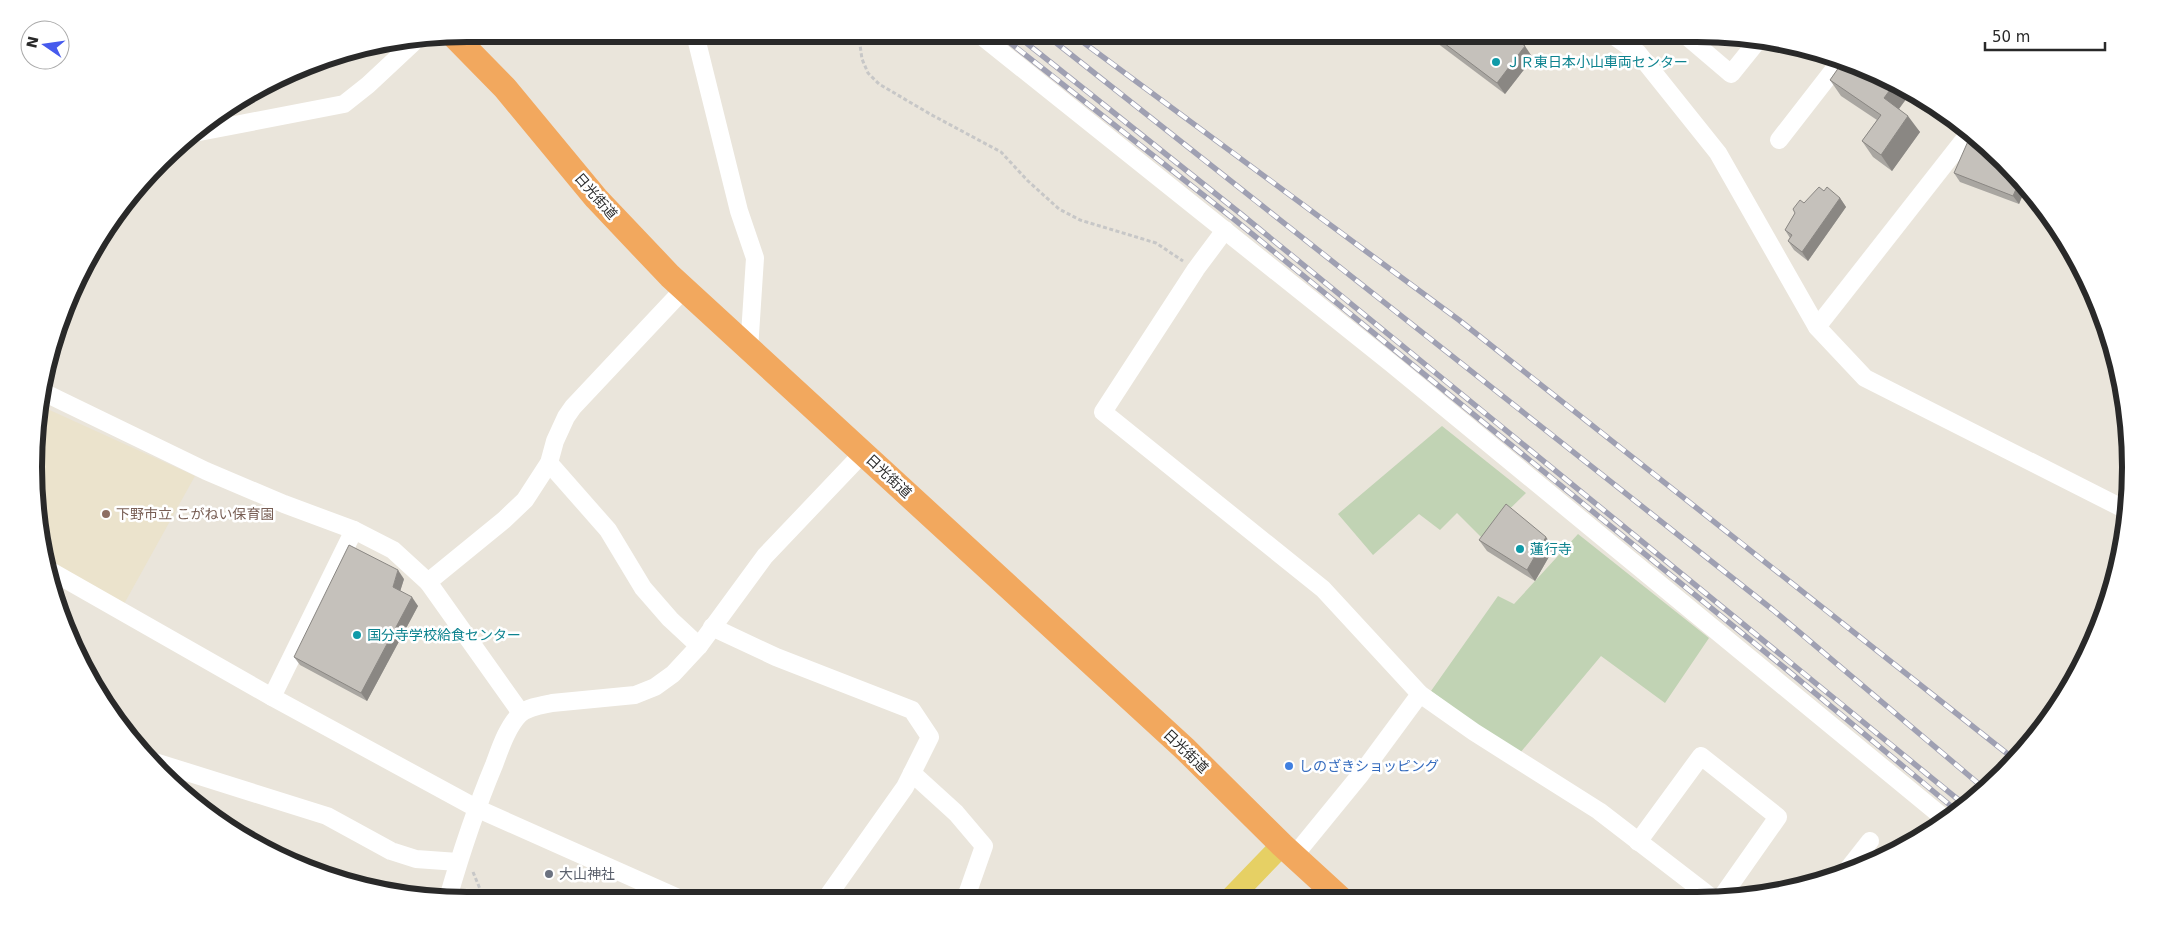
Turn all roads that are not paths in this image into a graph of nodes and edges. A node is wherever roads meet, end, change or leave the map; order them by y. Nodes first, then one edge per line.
1 (460, 42) edge
2 (697, 42) edge
3 (989, 42) edge
4 (1622, 42) edge
5 (1693, 42) edge
6 (1754, 46) edge
7 (409, 47) edge
8 (1837, 66) edge
9 (209, 130) edge
10 (1965, 138) edge
11 (1779, 140) dead end
12 (1225, 230) junction
13 (684, 290) junction
14 (1817, 327) junction
15 (749, 350) junction
16 (49, 395) edge
17 (864, 453) junction
18 (549, 463) junction
19 (2121, 507) edge
20 (354, 530) junction
21 (56, 574) edge
22 (428, 582) junction
23 (712, 627) junction
24 (698, 646) junction
25 (1420, 694) junction
26 (272, 697) junction
27 (521, 713) junction
28 (164, 765) edge
29 (912, 773) junction
30 (476, 808) junction
31 (1941, 816) edge
32 (1870, 840) dead end
33 (1638, 842) junction
34 (1288, 850) junction
35 (460, 858) junction
36 (1853, 863) edge
37 (450, 892) edge
38 (665, 892) edge
39 (831, 892) edge
40 (968, 892) edge
41 (1238, 892) edge
42 (1333, 892) edge
43 (1704, 892) edge
44 (1725, 892) edge

1 - 13 highway, 日光街道
2 - 15 street
3 - 12 street
4 - 14 street
5 - 6 street
7 - 9 street
8 - 11 street
10 - 14 street
12 - 25 street
12 - 31 street
13 - 15 highway, 日光街道
13 - 18 street
14 - 19 street
15 - 17 highway, 日光街道
16 - 20 street
17 - 23 street
17 - 34 highway, 日光街道
18 - 22 street
18 - 24 street
20 - 22 street
20 - 26 street
21 - 26 street
22 - 27 street
23 - 24 street
23 - 29 street
24 - 27 street
25 - 33 street
25 - 34 street
26 - 30 street
27 - 30 street
28 - 35 street
29 - 39 street
29 - 40 street
30 - 35 street
30 - 38 street
32 - 36 street
33 - 43 street
33 - 44 street
34 - 41 main road
34 - 42 highway, 日光街道
35 - 37 street

